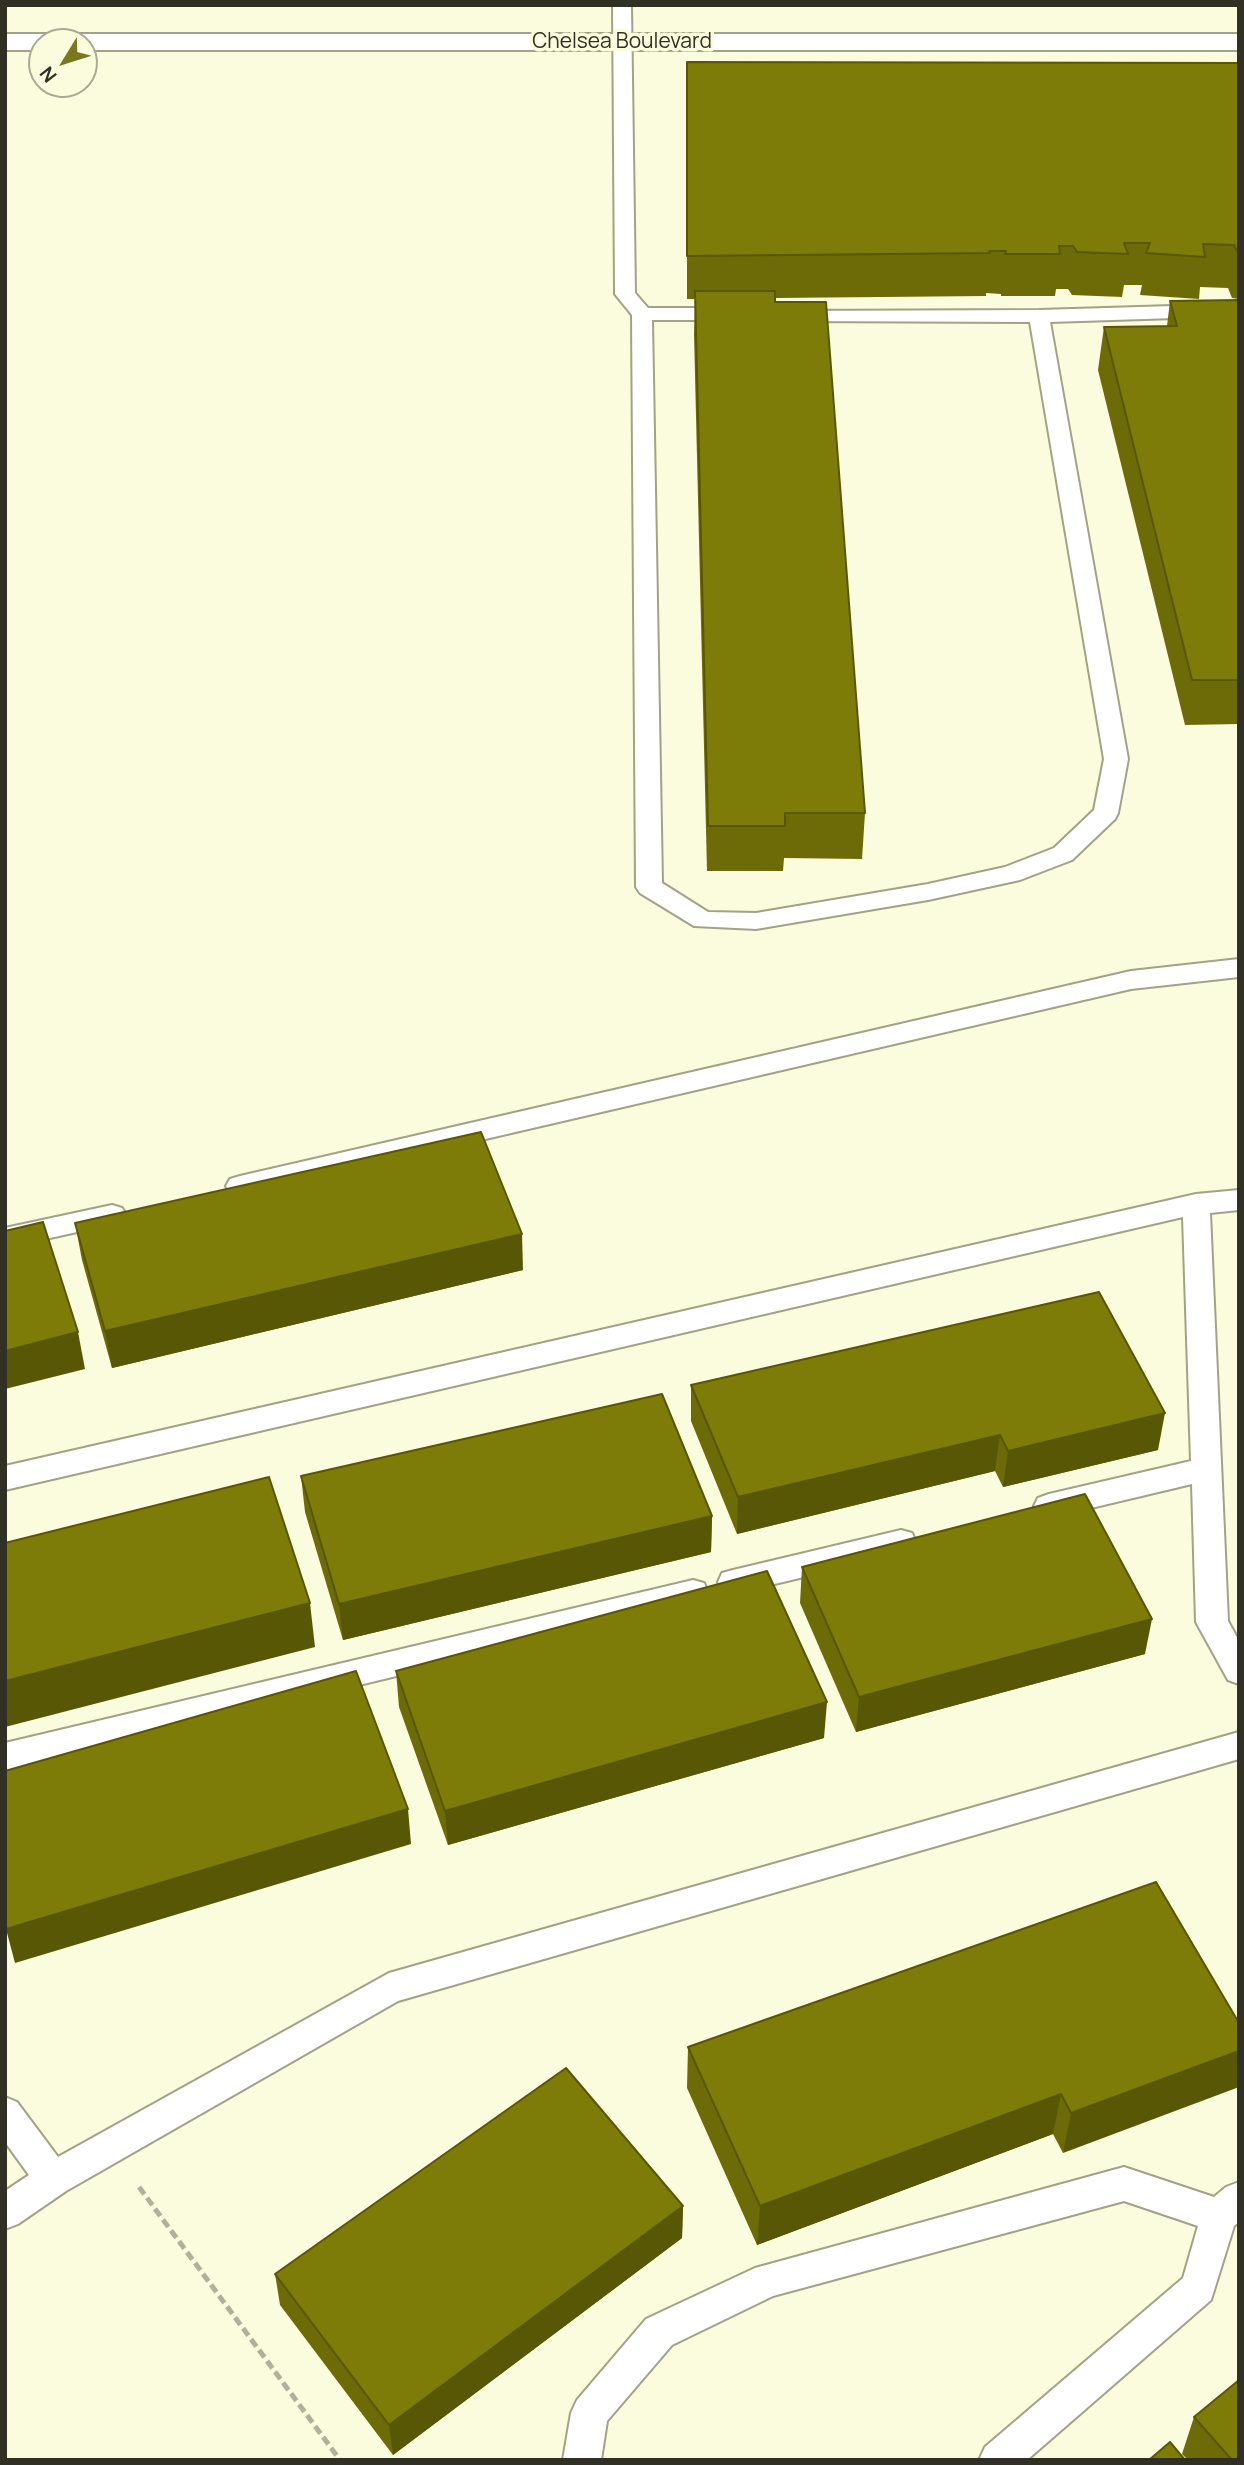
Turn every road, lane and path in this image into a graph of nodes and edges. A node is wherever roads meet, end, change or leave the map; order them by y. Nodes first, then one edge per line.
1 (622, 5) edge
2 (5, 42) edge
3 (1239, 42) edge
4 (621, 54) junction
5 (5, 66) edge
6 (28, 66) edge
7 (98, 66) edge
8 (135, 66) dead end
9 (279, 66) dead end
10 (677, 66) dead end
11 (1239, 310) edge
12 (642, 314) junction
13 (1039, 316) junction
14 (1239, 968) edge
15 (215, 1192) edge
16 (1239, 1200) edge
17 (1196, 1204) junction
18 (136, 1209) edge
19 (5, 1238) edge
20 (1205, 1469) junction
21 (5, 1478) edge
22 (1017, 1514) edge
23 (922, 1537) edge
24 (1239, 1671) edge
25 (1239, 1745) edge
26 (5, 1757) edge
27 (5, 2113) edge
28 (110, 2147) junction
29 (53, 2179) junction
30 (1229, 2207) edge
31 (5, 2212) edge
32 (340, 2460) edge
33 (582, 2460) edge
34 (998, 2460) edge

1 - 4 lane
2 - 4 street, Chelsea Boulevard
3 - 4 street, Chelsea Boulevard
4 - 9 street, Chelsea Boulevard
4 - 10 street, Chelsea Boulevard
4 - 12 lane
5 - 6 street
7 - 8 street
11 - 13 lane
12 - 13 lane
12 - 13 lane
14 - 15 lane
16 - 17 lane
17 - 20 lane
17 - 21 lane
18 - 19 lane
20 - 22 lane
20 - 24 lane
23 - 26 lane
25 - 28 lane
27 - 29 lane
28 - 29 lane
28 - 32 path
29 - 31 lane
30 - 33 lane
30 - 34 lane

